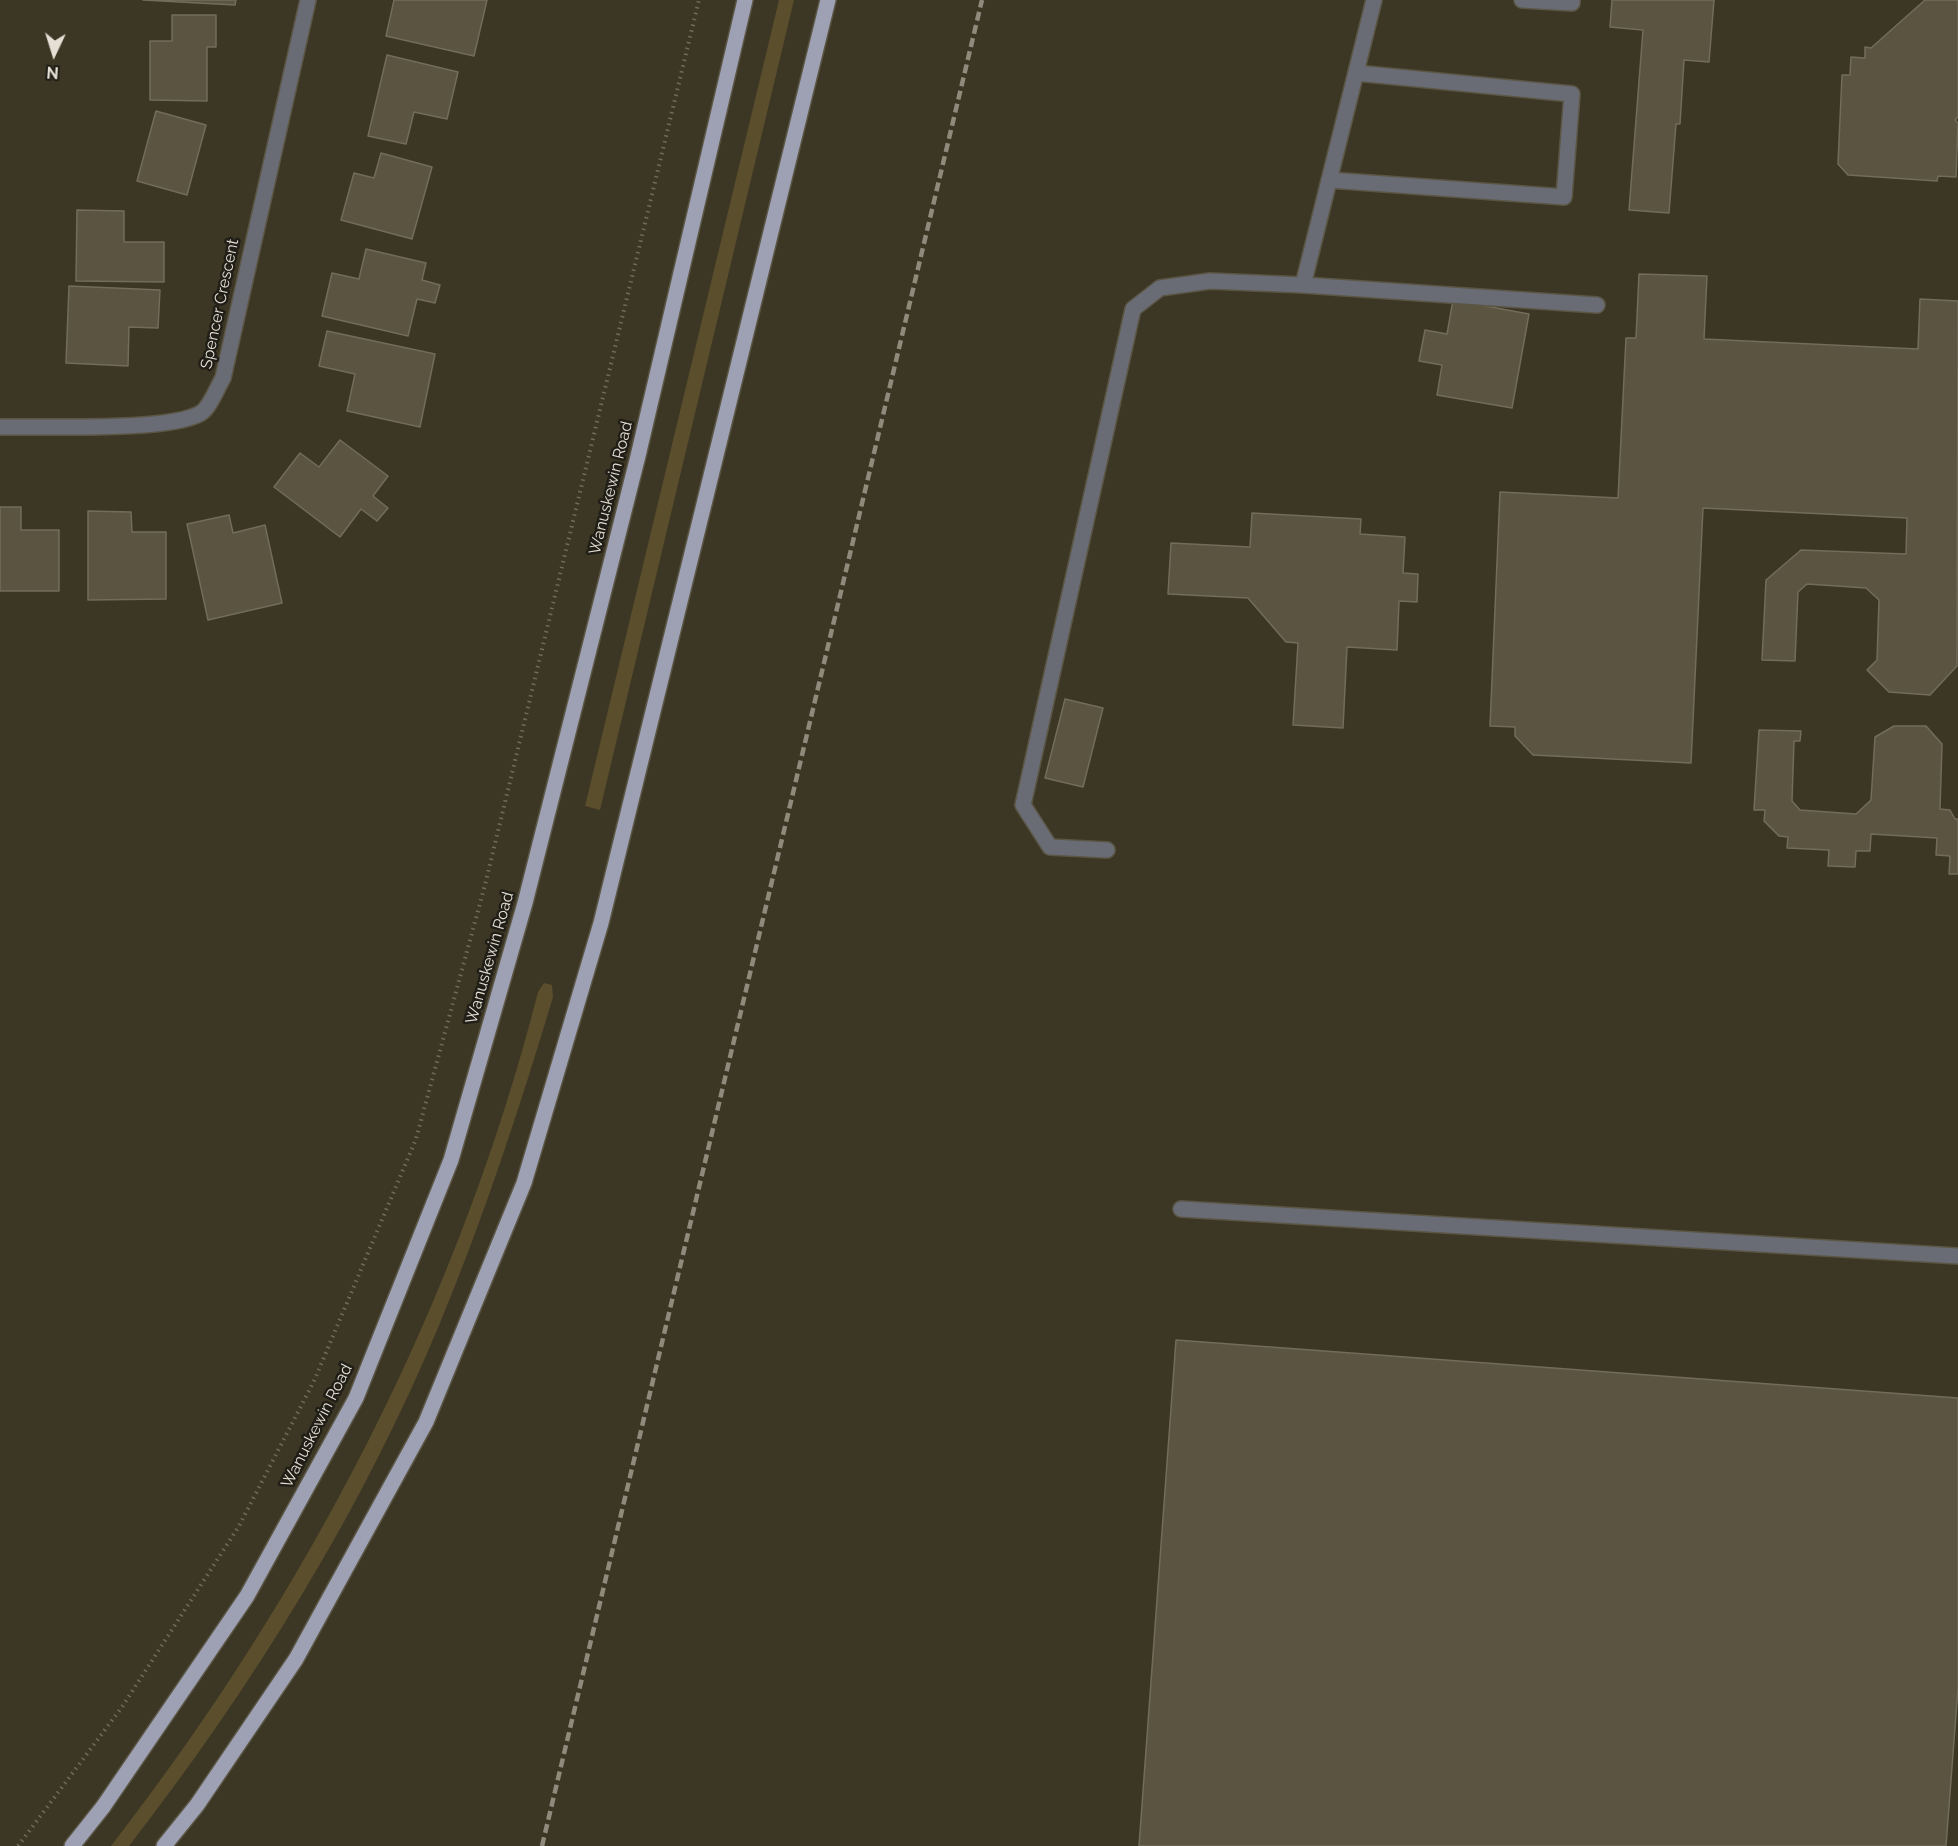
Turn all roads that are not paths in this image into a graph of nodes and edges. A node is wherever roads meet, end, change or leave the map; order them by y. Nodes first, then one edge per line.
1 (308, 0) edge
2 (745, 0) edge
3 (828, 0) edge
4 (1374, 0) edge
5 (1522, 0) edge
6 (1572, 0) edge
7 (1356, 73) junction
8 (1329, 180) junction
9 (1303, 285) junction
10 (1597, 305) dead end
11 (0, 427) edge
12 (1107, 850) dead end
13 (1181, 1209) dead end
14 (1958, 1256) edge
15 (72, 1846) edge
16 (164, 1846) edge

1 - 11 street, Spencer Crescent
2 - 15 main road, Wanuskewin Road
3 - 16 main road
4 - 7 street
5 - 6 street
7 - 8 street
7 - 8 street
8 - 9 street
9 - 10 street
9 - 12 street
13 - 14 street

